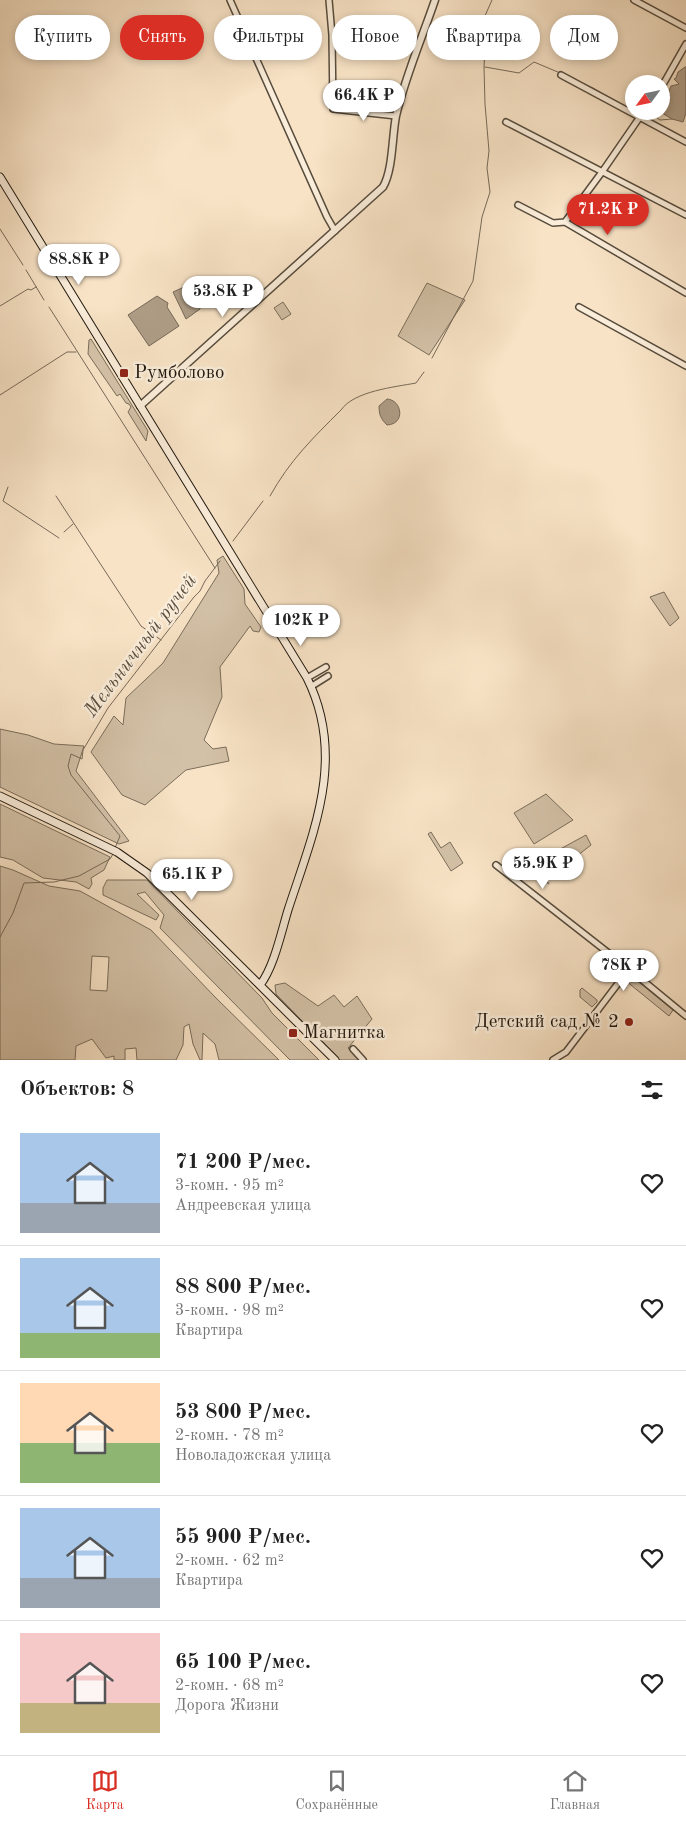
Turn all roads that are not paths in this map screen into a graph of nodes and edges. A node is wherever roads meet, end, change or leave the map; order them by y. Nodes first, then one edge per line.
1 (230, 0) edge
2 (330, 0) edge
3 (435, 0) edge
4 (634, 0) edge
5 (686, 28) edge
6 (686, 44) edge
7 (561, 75) dead end
8 (668, 75) edge
9 (625, 110) edge
10 (396, 116) junction
11 (638, 120) edge
12 (643, 120) edge
13 (506, 122) dead end
14 (686, 142) edge
15 (602, 172) junction
16 (0, 177) edge
17 (518, 205) dead end
18 (686, 215) edge
19 (565, 222) junction
20 (335, 231) junction
21 (686, 292) edge
22 (579, 307) dead end
23 (686, 366) edge
24 (140, 406) junction
25 (326, 668) dead end
26 (328, 676) dead end
27 (307, 678) junction
28 (312, 686) junction
29 (0, 796) edge
30 (496, 865) dead end
31 (629, 969) junction
32 (260, 985) junction
33 (686, 1016) edge
34 (353, 1049) dead end
35 (335, 1060) edge
36 (363, 1060) edge
37 (553, 1060) edge

1 - 20 street
2 - 10 street
3 - 10 street
4 - 5 street
6 - 8 street
7 - 9 street
10 - 20 street
11 - 15 street
12 - 14 street
13 - 15 street
15 - 18 street
15 - 19 street
16 - 24 main road
17 - 19 street
19 - 21 street
20 - 24 street
22 - 23 street
24 - 27 main road
25 - 27 street
26 - 28 street
27 - 28 main road
28 - 32 main road
29 - 32 main road
30 - 31 street
31 - 33 street
31 - 37 street
32 - 35 main road
34 - 36 street

